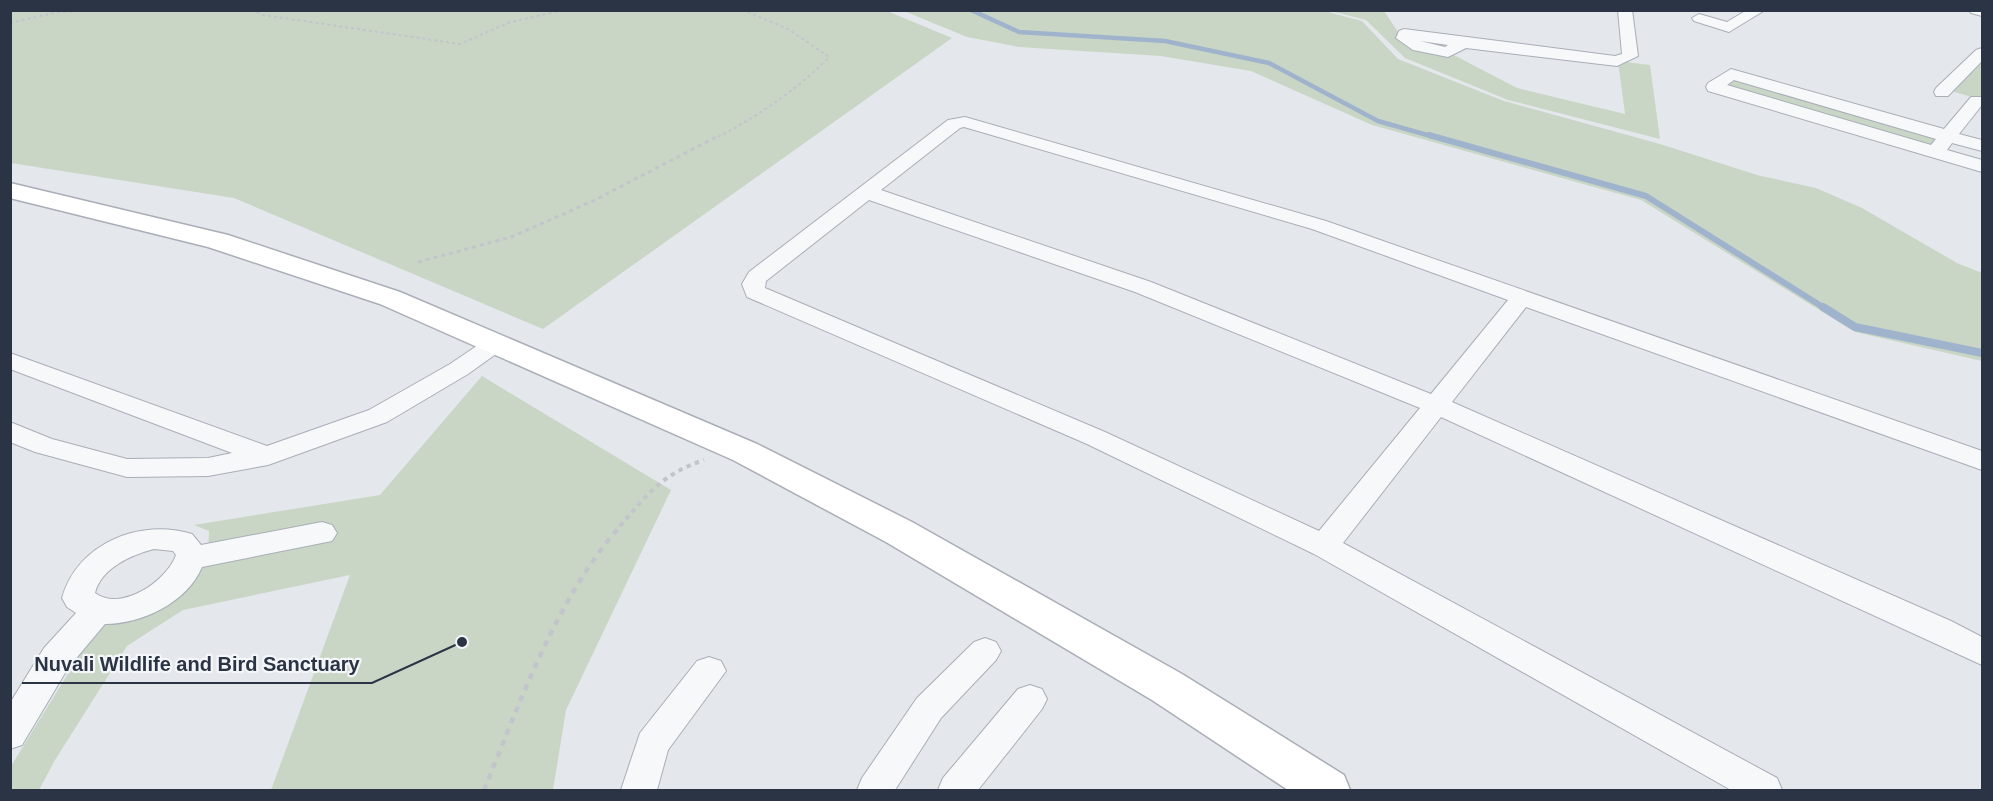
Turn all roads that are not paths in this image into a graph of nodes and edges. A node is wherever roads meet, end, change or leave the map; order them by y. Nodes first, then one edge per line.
1 (1625, 10) edge
2 (1714, 10) edge
3 (1758, 10) edge
4 (1976, 10) edge
5 (1983, 12) edge
6 (1463, 43) dead end
7 (1983, 53) edge
8 (1980, 102) edge
9 (1949, 136) junction
10 (1983, 146) edge
11 (1934, 152) junction
12 (1983, 166) edge
13 (10, 190) edge
14 (866, 192) junction
15 (1522, 297) junction
16 (495, 344) junction
17 (10, 360) edge
18 (1436, 405) junction
19 (10, 431) edge
20 (268, 456) junction
21 (1983, 461) edge
22 (322, 533) dead end
23 (1324, 546) junction
24 (192, 558) junction
25 (96, 612) junction
26 (985, 651) dead end
27 (1983, 652) edge
28 (709, 670) dead end
29 (1030, 699) dead end
30 (10, 734) edge
31 (639, 790) edge
32 (875, 790) edge
33 (956, 790) edge
34 (1328, 790) edge
35 (1764, 790) edge

1 - 6 street
2 - 3 street
4 - 5 street
7 - 8 street
8 - 9 street
9 - 10 street
9 - 11 street
9 - 11 street
11 - 12 street
13 - 16 street
14 - 15 street
14 - 18 street
14 - 23 street
15 - 18 street
15 - 21 street
16 - 20 street
16 - 34 street
17 - 20 street
18 - 23 street
18 - 27 street
19 - 20 street
22 - 24 street
23 - 35 street
24 - 25 street
24 - 25 street
25 - 30 street
26 - 32 street
28 - 31 street
29 - 33 street

